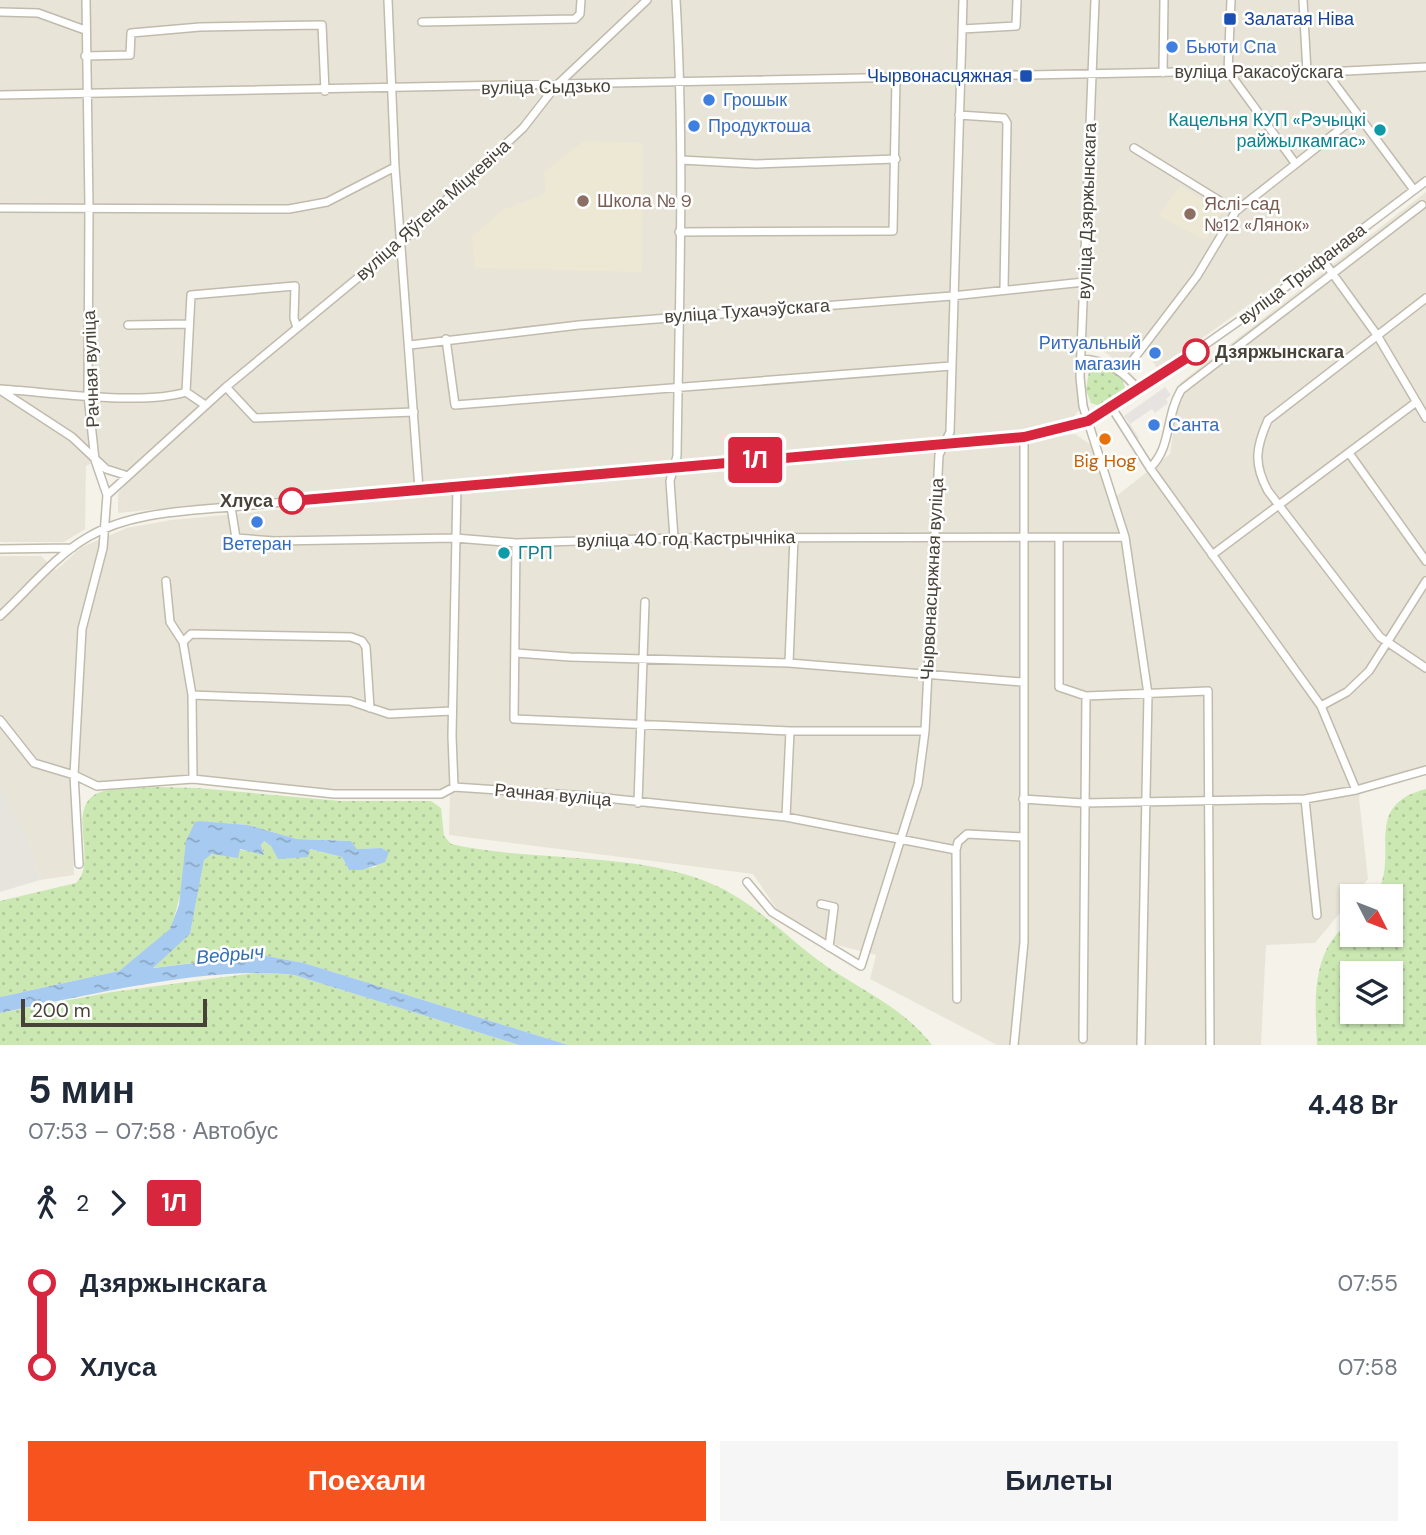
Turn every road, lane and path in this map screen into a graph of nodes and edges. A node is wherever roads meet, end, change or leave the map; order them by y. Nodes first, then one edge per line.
1 (86, 0) edge
2 (388, 0) edge
3 (581, 0) edge
4 (647, 0) edge
5 (676, 0) edge
6 (963, 0) edge
7 (1017, 0) edge
8 (1094, 0) edge
9 (1164, 0) edge
10 (1231, 0) edge
11 (1303, 0) edge
12 (0, 12) edge
13 (422, 22) dead end
14 (962, 29) junction
15 (85, 30) junction
16 (85, 56) junction
17 (1426, 67) edge
18 (1228, 71) junction
19 (1307, 72) junction
20 (1326, 72) junction
21 (1163, 73) junction
22 (1092, 75) junction
23 (961, 78) junction
24 (896, 79) junction
25 (681, 83) junction
26 (555, 86) junction
27 (393, 90) junction
28 (325, 91) junction
29 (88, 94) junction
30 (0, 95) edge
31 (959, 115) junction
32 (1358, 115) junction
33 (1134, 148) dead end
34 (896, 159) junction
35 (681, 160) junction
36 (1295, 163) junction
37 (395, 166) junction
38 (1426, 181) edge
39 (1415, 190) junction
40 (1422, 205) dead end
41 (89, 207) junction
42 (0, 208) edge
43 (1236, 211) junction
44 (679, 232) junction
45 (400, 243) junction
46 (1322, 259) junction
47 (1332, 272) junction
48 (1084, 282) junction
49 (1004, 289) junction
50 (952, 296) junction
51 (1426, 298) edge
52 (678, 316) junction
53 (189, 324) junction
54 (128, 325) dead end
55 (297, 328) junction
56 (1377, 335) junction
57 (446, 340) junction
58 (410, 345) junction
59 (1080, 359) junction
60 (951, 366) junction
61 (1123, 373) junction
62 (226, 387) junction
63 (678, 387) junction
64 (0, 389) edge
65 (1139, 391) junction
66 (187, 392) junction
67 (88, 396) junction
68 (1415, 403) junction
69 (205, 405) junction
70 (1112, 408) junction
71 (414, 412) junction
72 (1426, 418) edge
73 (1088, 421) junction
74 (1024, 437) junction
75 (944, 444) junction
76 (1349, 453) junction
77 (96, 460) junction
78 (675, 466) junction
79 (1150, 468) junction
80 (129, 476) junction
81 (457, 486) junction
82 (419, 489) junction
83 (107, 495) junction
84 (1279, 506) junction
85 (231, 507) junction
86 (104, 529) junction
87 (794, 537) junction
88 (1125, 537) junction
89 (455, 538) junction
90 (674, 538) junction
91 (1059, 538) junction
92 (933, 540) junction
93 (1023, 540) junction
94 (516, 543) junction
95 (73, 548) junction
96 (0, 549) edge
97 (1212, 555) junction
98 (1426, 561) edge
99 (166, 581) dead end
100 (1426, 581) edge
101 (645, 602) dead end
102 (0, 616) edge
103 (183, 642) junction
104 (1388, 644) junction
105 (516, 653) junction
106 (643, 659) junction
107 (789, 663) junction
108 (1426, 668) edge
109 (926, 673) junction
110 (1022, 682) junction
111 (1148, 694) junction
112 (192, 695) junction
113 (1086, 696) junction
114 (1321, 706) junction
115 (370, 708) junction
116 (452, 711) junction
117 (0, 720) edge
118 (642, 725) junction
119 (790, 731) junction
120 (925, 731) junction
121 (1426, 770) edge
122 (74, 775) junction
123 (193, 779) junction
124 (454, 787) junction
125 (1356, 790) junction
126 (1023, 799) junction
127 (1305, 799) junction
128 (1146, 802) junction
129 (1208, 802) junction
130 (638, 803) junction
131 (1083, 803) junction
132 (786, 817) junction
133 (1023, 837) junction
134 (901, 841) junction
135 (956, 850) junction
136 (79, 864) dead end
137 (747, 882) dead end
138 (821, 904) dead end
139 (1317, 915) dead end
140 (829, 947) junction
141 (957, 999) dead end
142 (1083, 1039) dead end
143 (1014, 1045) edge
144 (1141, 1045) edge
145 (1210, 1045) edge

1 - 15 street, Рачная вуліца
2 - 27 street
3 - 13 street
4 - 26 street, вуліца Яўгена Міцкевіча
5 - 25 street
6 - 14 street, Чырвонасцяжная вуліца
7 - 14 street
8 - 22 street, вуліца Дзяржынскага
9 - 21 street
10 - 18 street
11 - 19 street
12 - 15 street
14 - 23 street, Чырвонасцяжная вуліца
15 - 16 street, Рачная вуліца
16 - 28 street
16 - 29 street, Рачная вуліца
17 - 20 street, вуліца Ракасоўскага
18 - 19 street, вуліца Ракасоўскага
18 - 21 street, вуліца Ракасоўскага
18 - 36 street
19 - 20 street, вуліца Ракасоўскага
20 - 32 street
21 - 22 street, вуліца Ракасоўскага
22 - 23 street, вуліца Сыдзько
22 - 48 street, вуліца Дзяржынскага
23 - 24 street, вуліца Сыдзько
23 - 31 street, Чырвонасцяжная вуліца
24 - 25 street, вуліца Сыдзько
24 - 34 street
25 - 26 street, вуліца Сыдзько
25 - 35 street
26 - 27 street, вуліца Сыдзько
26 - 45 street, вуліца Яўгена Міцкевіча
27 - 28 street, вуліца Сыдзько
27 - 37 street
28 - 29 street, вуліца Сыдзько
29 - 30 street, вуліца Сыдзько
29 - 41 street, Рачная вуліца
31 - 49 street
31 - 50 street, Чырвонасцяжная вуліца
32 - 36 street
32 - 39 street
33 - 43 street
34 - 35 street
34 - 44 street
35 - 44 street
36 - 43 street
37 - 41 street
37 - 45 street
38 - 39 street, вуліца Трыфанава
39 - 46 street, вуліца Трыфанава
40 - 47 street
41 - 42 street
41 - 67 street, Рачная вуліца
43 - 61 street
44 - 52 street
45 - 55 street, вуліца Яўгена Міцкевіча
45 - 58 street
46 - 47 street
46 - 65 street, вуліца Трыфанава
47 - 56 street
47 - 79 street
48 - 49 street, вуліца Тухачэўскага
48 - 59 street, вуліца Дзяржынскага
49 - 50 street, вуліца Тухачэўскага
50 - 52 street, вуліца Тухачэўскага
50 - 60 street, Чырвонасцяжная вуліца
51 - 56 street
52 - 57 street, вуліца Тухачэўскага
52 - 63 street
53 - 54 street
53 - 55 street
53 - 66 street
55 - 62 street, вуліца Яўгена Міцкевіча
56 - 68 street
56 - 84 street
57 - 58 street, вуліца Тухачэўскага
57 - 63 street
58 - 71 street
59 - 61 street
59 - 73 street, вуліца Дзяржынскага
60 - 63 street
60 - 75 street, Чырвонасцяжная вуліца
61 - 65 street
62 - 69 street, вуліца Яўгена Міцкевіча
62 - 71 street
63 - 78 street
64 - 67 street
64 - 77 street
65 - 70 street, вуліца Трыфанава
66 - 67 street
66 - 69 street
67 - 77 street, Рачная вуліца
68 - 72 street
68 - 76 street
69 - 80 street, вуліца Яўгена Міцкевіча
70 - 73 street, вуліца Трыфанава
70 - 79 street
71 - 82 street
73 - 74 street, вуліца Трыфанава
73 - 88 street, вуліца Дзяржынскага
74 - 75 street, вуліца Трыфанава
74 - 93 street
75 - 78 street, вуліца Трыфанава
75 - 92 street, Чырвонасцяжная вуліца
76 - 84 street
76 - 98 street
77 - 80 street
77 - 83 street, Рачная вуліца
78 - 81 street, вуліца Трыфанава
78 - 90 street
79 - 97 street
80 - 83 street, вуліца Яўгена Міцкевіча
81 - 82 street, вуліца Трыфанава
81 - 89 street
82 - 85 street, вуліца Трыфанава
83 - 86 street, Рачная вуліца
84 - 97 street
84 - 104 street
85 - 86 street, вуліца Трыфанава
85 - 89 street, вуліца 40 год Кастрычніка
86 - 95 street, вуліца Трыфанава
86 - 122 street, Рачная вуліца
87 - 90 street, вуліца 40 год Кастрычніка
87 - 92 street, вуліца 40 год Кастрычніка
87 - 107 street
88 - 91 street, вуліца 40 год Кастрычніка
88 - 111 street, вуліца Дзяржынскага
89 - 94 street, вуліца 40 год Кастрычніка
89 - 116 street
90 - 94 street, вуліца 40 год Кастрычніка
91 - 93 street, вуліца 40 год Кастрычніка
91 - 113 street
92 - 93 street, вуліца 40 год Кастрычніка
92 - 109 street, Чырвонасцяжная вуліца
93 - 110 street
94 - 105 street
95 - 96 street
95 - 102 street, вуліца Трыфанава
97 - 114 street
99 - 103 street
100 - 104 street
101 - 106 street
103 - 112 street
103 - 115 street
104 - 108 street
104 - 114 street
105 - 106 street
105 - 118 street
106 - 107 street
106 - 118 street
107 - 109 street
109 - 110 street
109 - 120 street, Чырвонасцяжная вуліца
110 - 126 street
111 - 113 street
111 - 128 street, вуліца Дзяржынскага
111 - 129 street
112 - 115 street
112 - 123 street
113 - 131 street
114 - 125 street
115 - 116 street
116 - 124 street
117 - 122 street
118 - 119 street
118 - 130 street
119 - 120 street
119 - 132 street
120 - 134 street, Чырвонасцяжная вуліца
121 - 125 street
122 - 123 street, Рачная вуліца
122 - 136 street, Рачная вуліца
123 - 124 street, Рачная вуліца
124 - 130 street, Рачная вуліца
125 - 127 street
126 - 131 street
126 - 133 street
127 - 129 street
127 - 139 street
128 - 129 street
128 - 131 street
128 - 144 street, вуліца Дзяржынскага
129 - 145 street
130 - 132 street, Рачная вуліца
131 - 142 street
132 - 134 street, Рачная вуліца
133 - 135 street
133 - 143 street
134 - 135 street, Рачная вуліца
134 - 140 street, Чырвонасцяжная вуліца
135 - 141 street
137 - 140 street, Чырвонасцяжная вуліца
138 - 140 street

